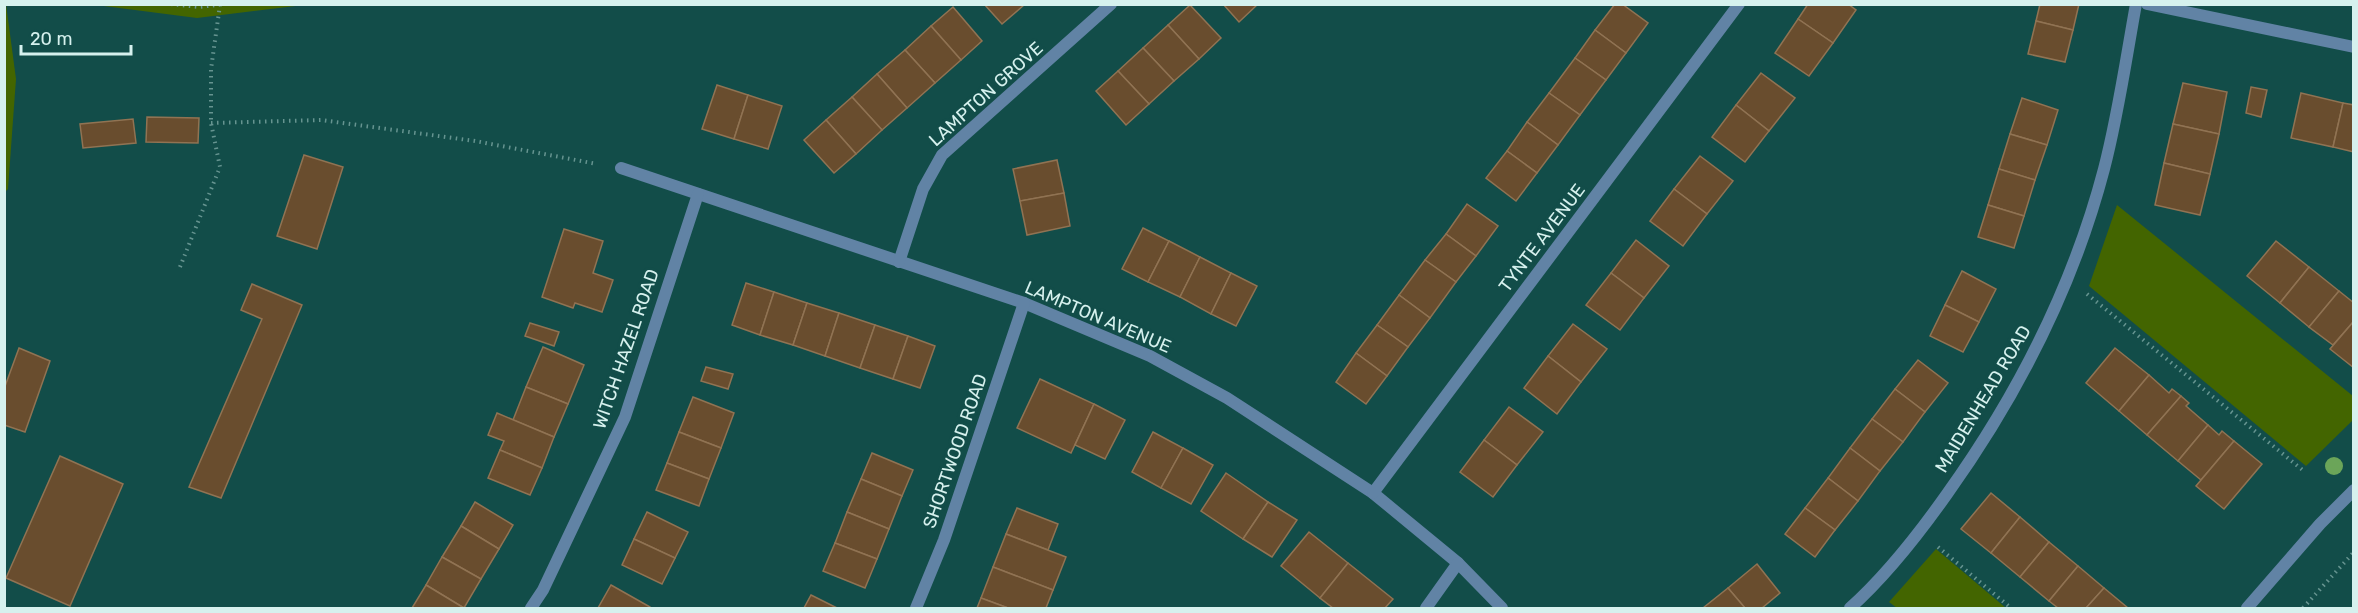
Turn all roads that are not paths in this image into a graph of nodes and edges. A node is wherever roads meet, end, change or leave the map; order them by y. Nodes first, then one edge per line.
1 (1111, 4) edge
2 (1739, 4) edge
3 (2136, 4) edge
4 (2147, 4) edge
5 (2354, 47) edge
6 (621, 168) road end
7 (698, 194) junction
8 (899, 262) junction
9 (1024, 303) junction
10 (2354, 490) edge
11 (1373, 493) junction
12 (1458, 563) junction
13 (531, 609) edge
14 (916, 609) edge
15 (1426, 609) edge
16 (1502, 609) edge
17 (1850, 609) edge
18 (2247, 609) edge

1 - 8 street, LAMPTON GROVE
2 - 11 street, TYNTE AVENUE
3 - 17 street, MAIDENHEAD ROAD
4 - 5 street
6 - 7 street, LAMPTON AVENUE
7 - 8 street, LAMPTON AVENUE
7 - 13 street, WITCH HAZEL ROAD
8 - 9 street, LAMPTON AVENUE
9 - 11 street, LAMPTON AVENUE
9 - 14 street, SHORTWOOD ROAD
10 - 18 street
11 - 12 street, LAMPTON AVENUE
12 - 15 street
12 - 16 street, LAMPTON AVENUE

